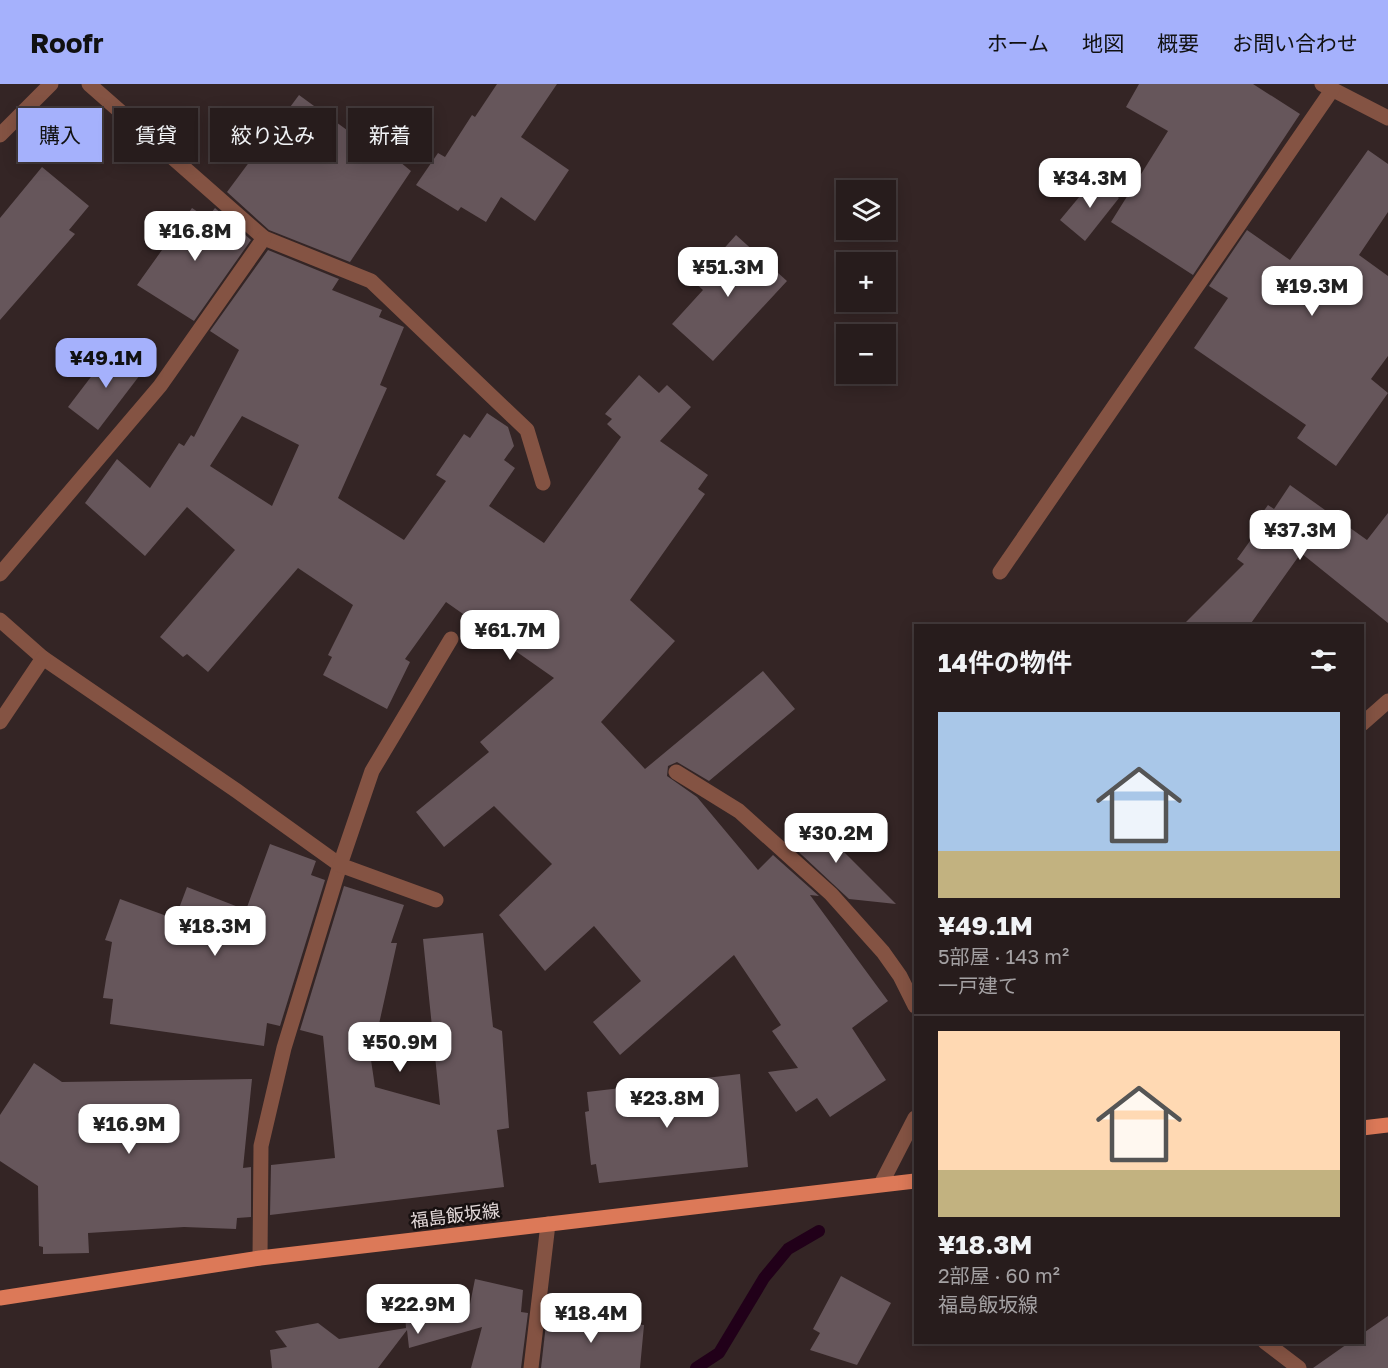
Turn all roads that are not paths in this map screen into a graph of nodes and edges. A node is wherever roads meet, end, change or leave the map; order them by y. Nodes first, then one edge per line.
1 (51, 84) edge
2 (89, 84) edge
3 (1327, 87) edge
4 (1388, 118) edge
5 (0, 135) edge
6 (264, 238) junction
7 (543, 483) dead end
8 (1000, 572) dead end
9 (0, 574) edge
10 (0, 620) edge
11 (451, 639) dead end
12 (43, 658) junction
13 (1388, 701) edge
14 (0, 722) edge
15 (1364, 722) edge
16 (676, 772) dead end
17 (340, 866) junction
18 (436, 900) dead end
19 (914, 1004) edge
20 (914, 1120) edge
21 (1388, 1125) edge
22 (1364, 1128) edge
23 (914, 1181) edge
24 (881, 1184) junction
25 (548, 1224) junction
26 (260, 1258) junction
27 (0, 1298) edge
28 (1268, 1344) edge
29 (531, 1368) edge
30 (1299, 1368) edge

1 - 5 street
2 - 6 street
3 - 4 street
3 - 8 street
6 - 7 street
6 - 9 street
10 - 12 street
11 - 17 street
12 - 14 street
12 - 17 street
13 - 15 street
16 - 19 street
17 - 18 street
17 - 26 street
20 - 24 street
21 - 22 main road
23 - 24 main road, 福島飯坂線
24 - 25 main road, 福島飯坂線
25 - 26 main road, 福島飯坂線
25 - 29 street
26 - 27 main road, 福島飯坂線
28 - 30 street

